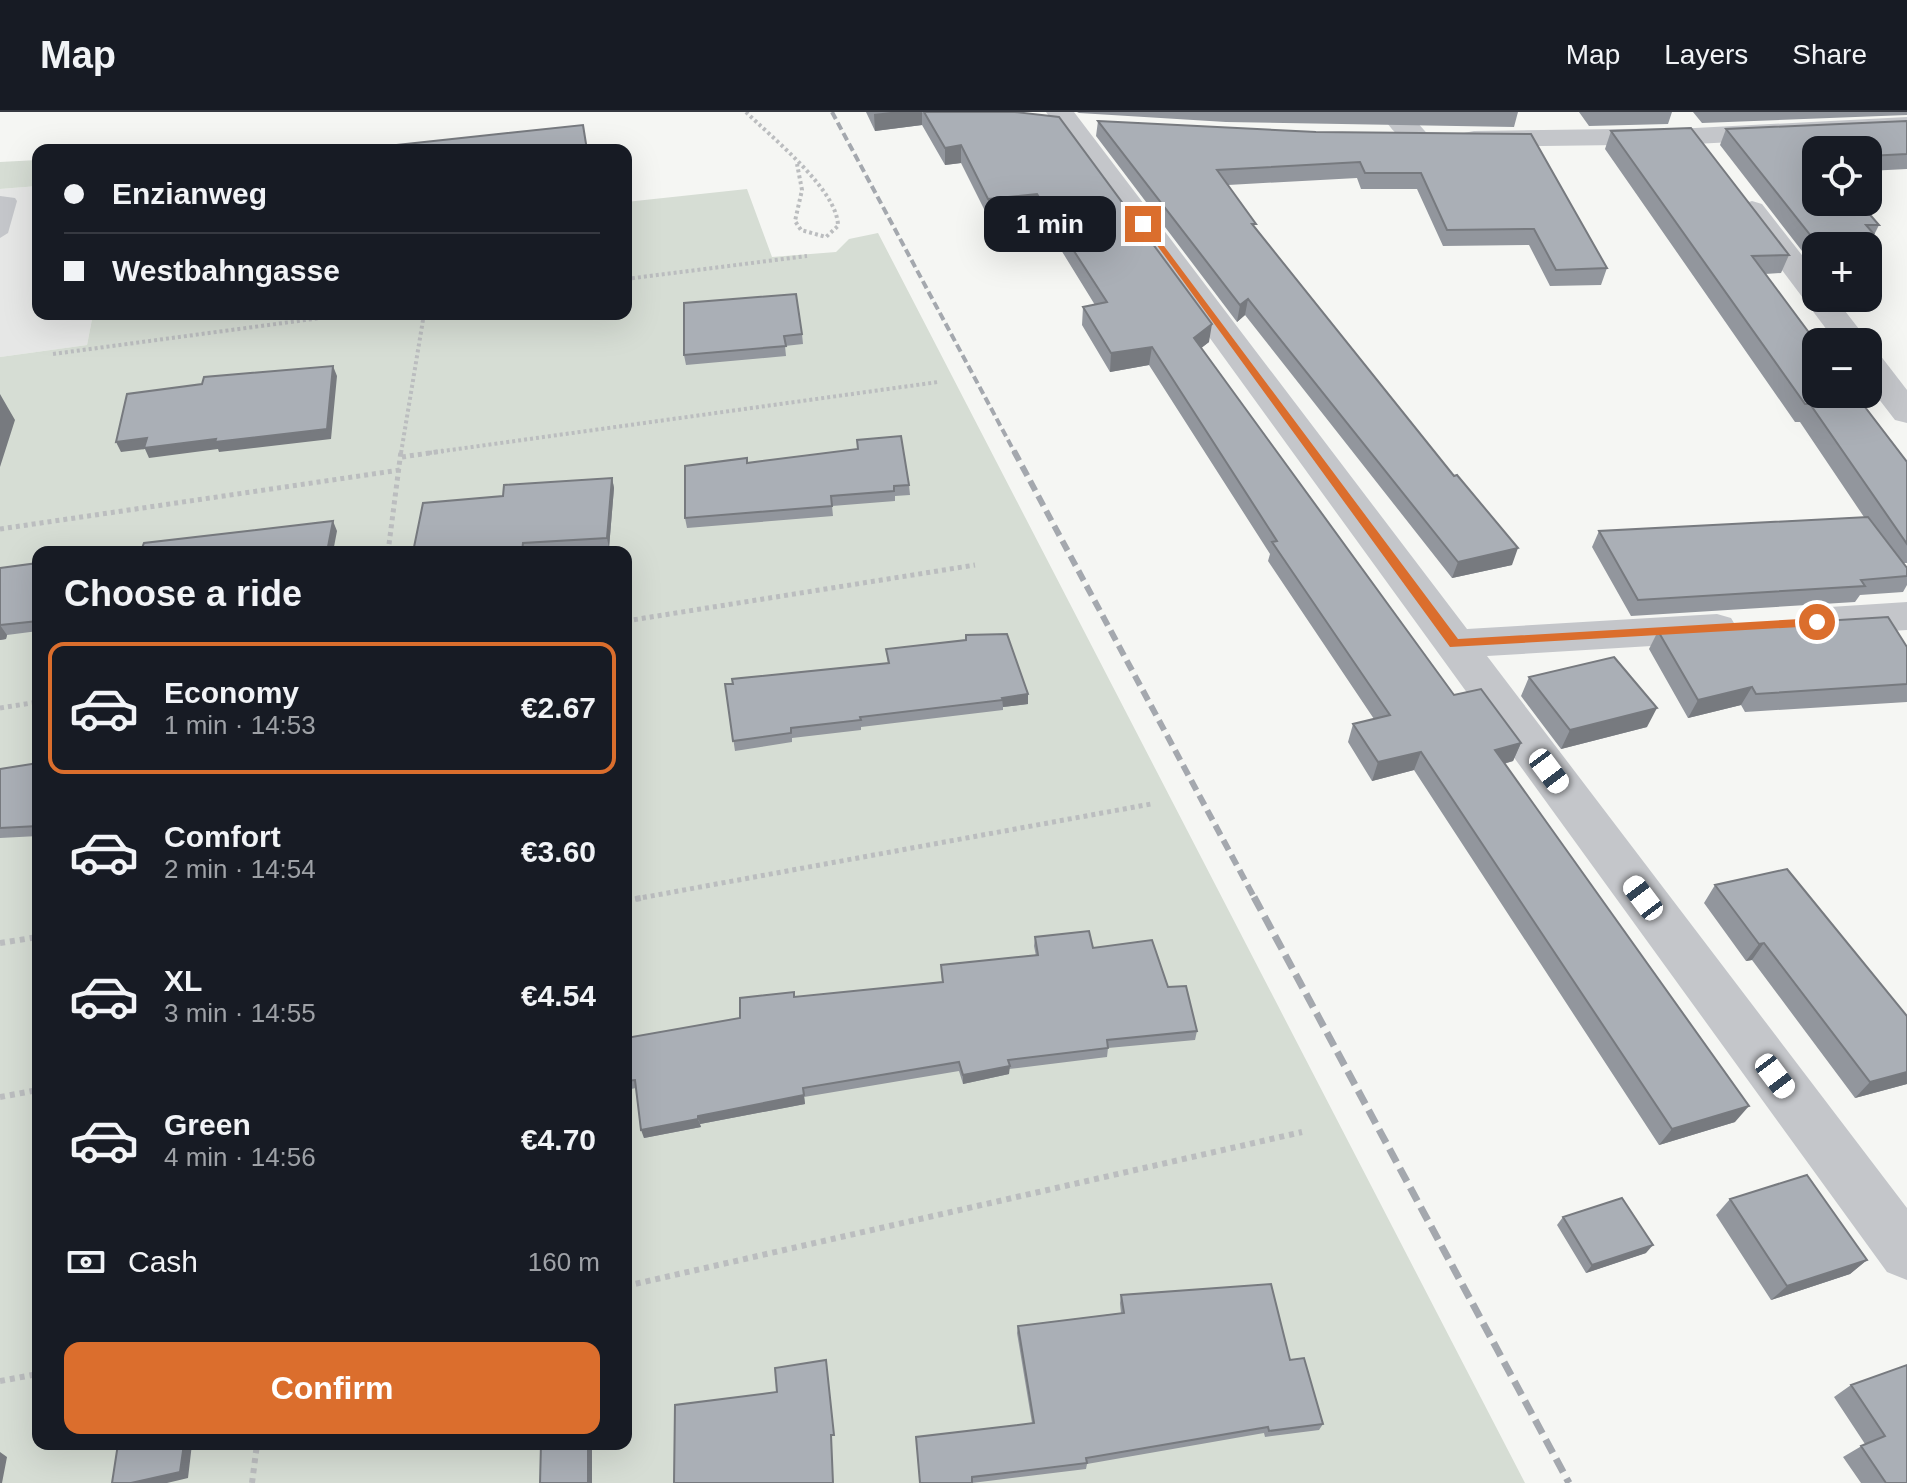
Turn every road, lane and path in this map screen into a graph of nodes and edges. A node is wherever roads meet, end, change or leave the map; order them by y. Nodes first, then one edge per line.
1 (746, 112) edge
2 (1677, 112) edge
3 (1068, 122) edge
4 (1391, 125) edge
5 (1907, 125) edge
6 (1695, 136) junction
7 (1714, 161) edge
8 (797, 164) junction
9 (1732, 185) edge
10 (0, 201) edge
11 (0, 233) edge
12 (807, 256) dead end
13 (1802, 275) edge
14 (632, 278) edge
15 (1830, 312) edge
16 (305, 320) edge
17 (423, 320) edge
18 (1842, 328) edge
19 (53, 354) dead end
20 (1882, 379) edge
21 (938, 382) dead end
22 (1906, 409) edge
23 (402, 457) junction
24 (400, 470) junction
25 (0, 529) edge
26 (389, 546) edge
27 (975, 565) dead end
28 (1907, 616) edge
29 (632, 620) edge
30 (1798, 623) edge
31 (1751, 626) edge
32 (1455, 644) junction
33 (32, 703) edge
34 (0, 708) edge
35 (1151, 804) dead end
36 (632, 900) edge
37 (32, 938) edge
38 (0, 943) edge
39 (32, 1091) edge
40 (0, 1097) edge
41 (1302, 1132) dead end
42 (1907, 1253) edge
43 (632, 1285) edge
44 (32, 1375) edge
45 (0, 1381) edge
46 (256, 1450) edge
47 (252, 1483) edge

1 - 8 path
2 - 6 street
3 - 32 street
4 - 6 street
5 - 6 street
6 - 7 street
8 - 8 path
9 - 13 street
10 - 11 lane
12 - 14 path
15 - 18 street
16 - 19 path
17 - 23 path
20 - 22 street
21 - 23 path
23 - 24 path
24 - 25 path
24 - 26 path
27 - 29 path
28 - 30 street
31 - 32 street
32 - 42 street
33 - 34 path
35 - 36 path
37 - 38 path
39 - 40 path
41 - 43 path
44 - 45 path
46 - 47 path

